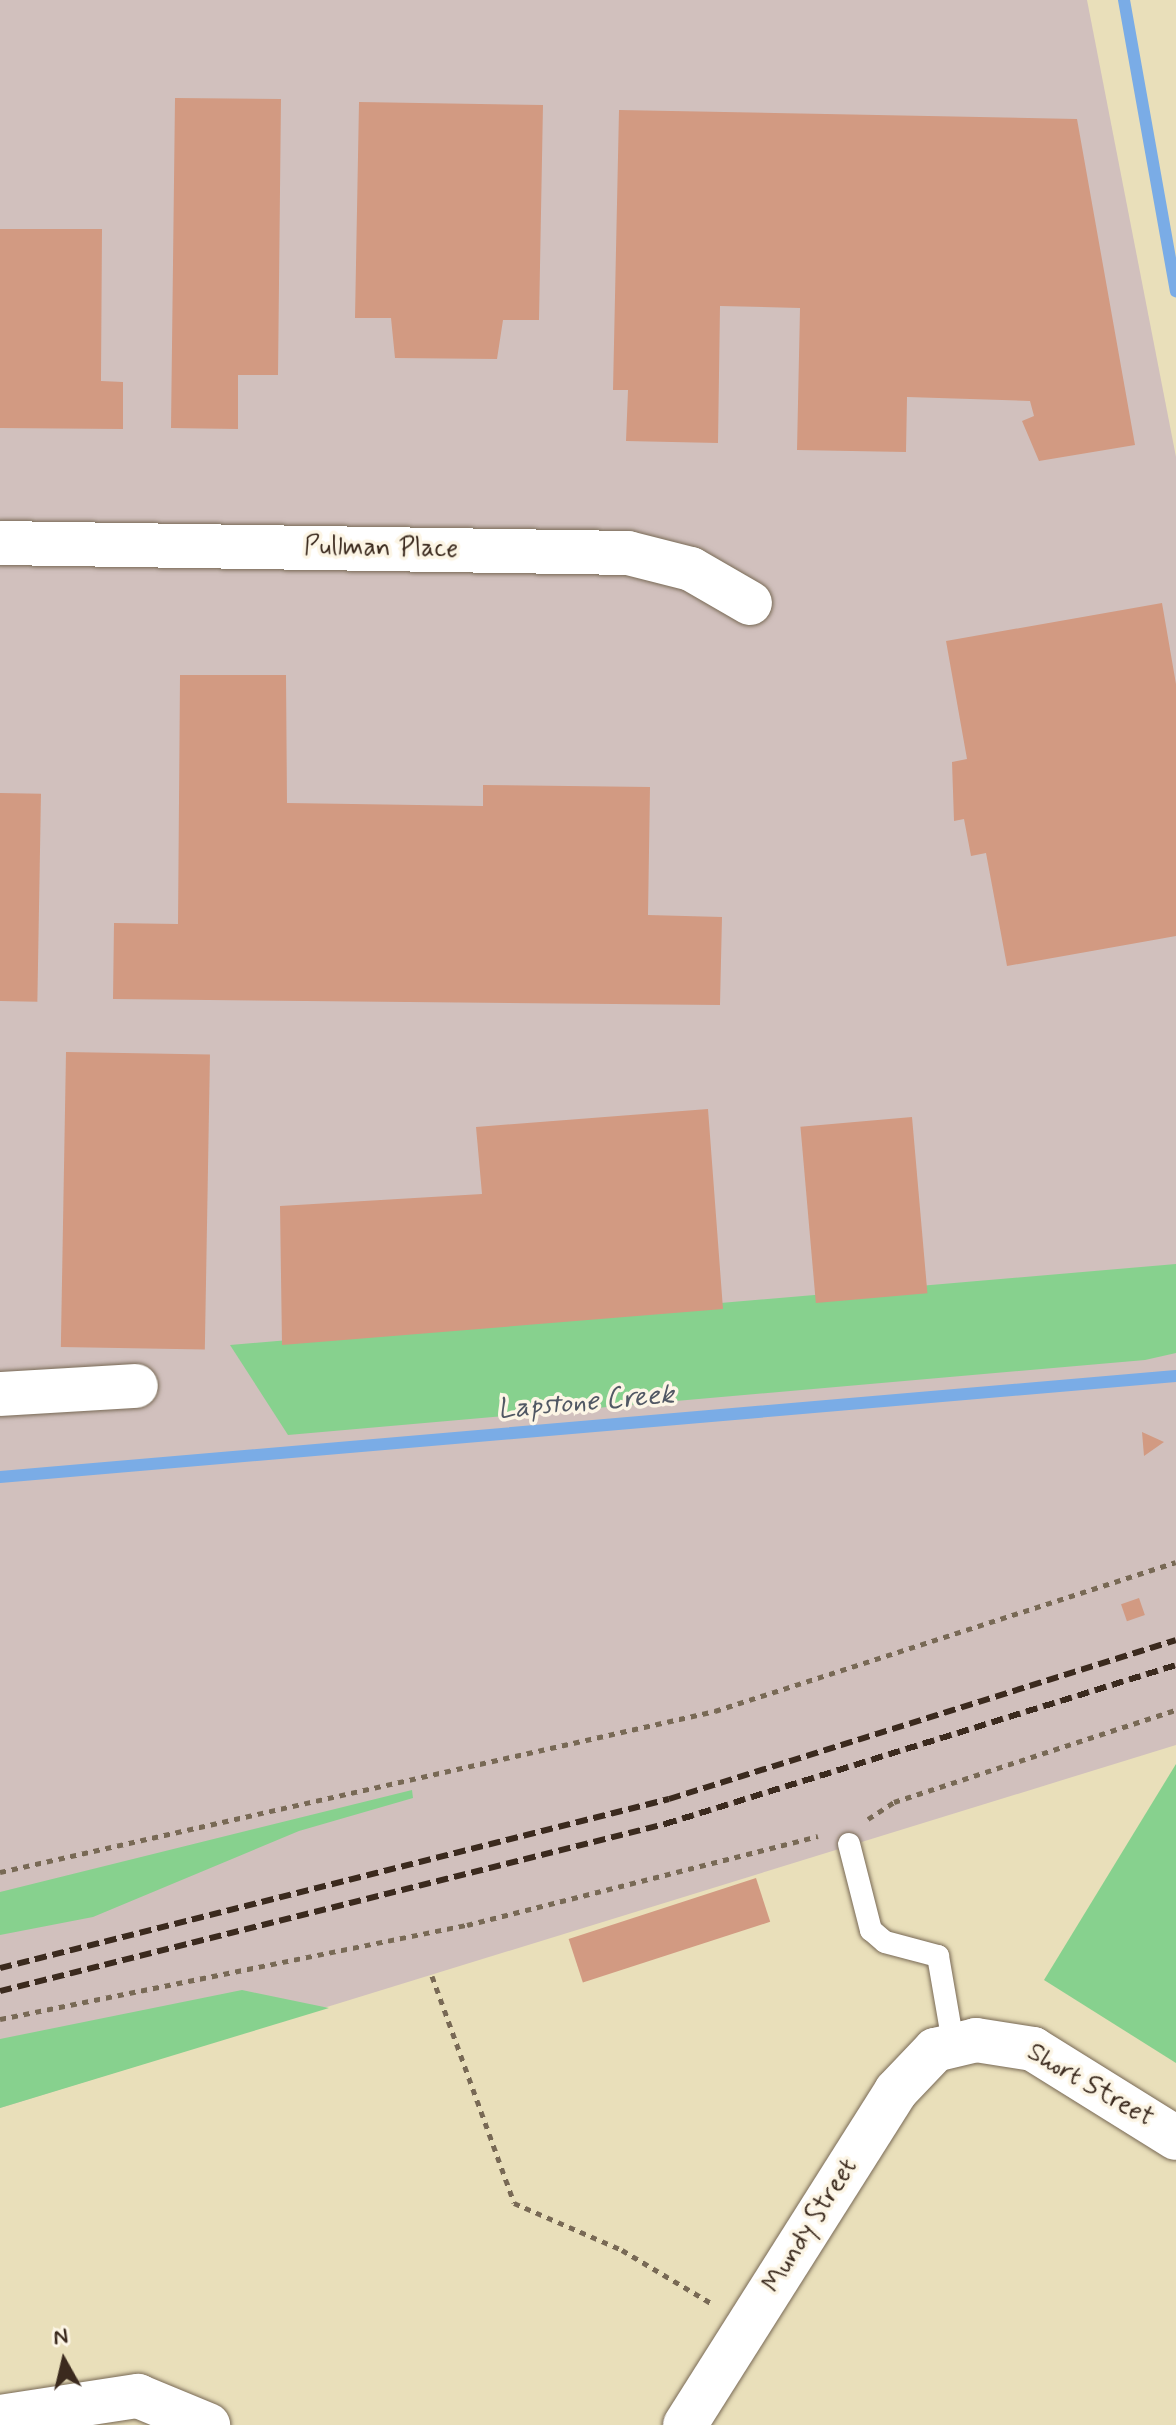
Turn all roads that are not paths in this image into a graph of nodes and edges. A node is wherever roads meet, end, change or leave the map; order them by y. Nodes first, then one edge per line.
1 (0, 543) edge
2 (750, 603) dead end
3 (136, 1386) dead end
4 (0, 1394) edge
5 (852, 1836) road end
6 (953, 2043) junction
7 (1176, 2138) edge
8 (0, 2417) edge
9 (703, 2419) edge
10 (208, 2425) edge

1 - 2 street, Pullman Place
3 - 4 street
5 - 6 lane
6 - 7 street, Short Street
6 - 9 street, Mundy Street
8 - 10 street

